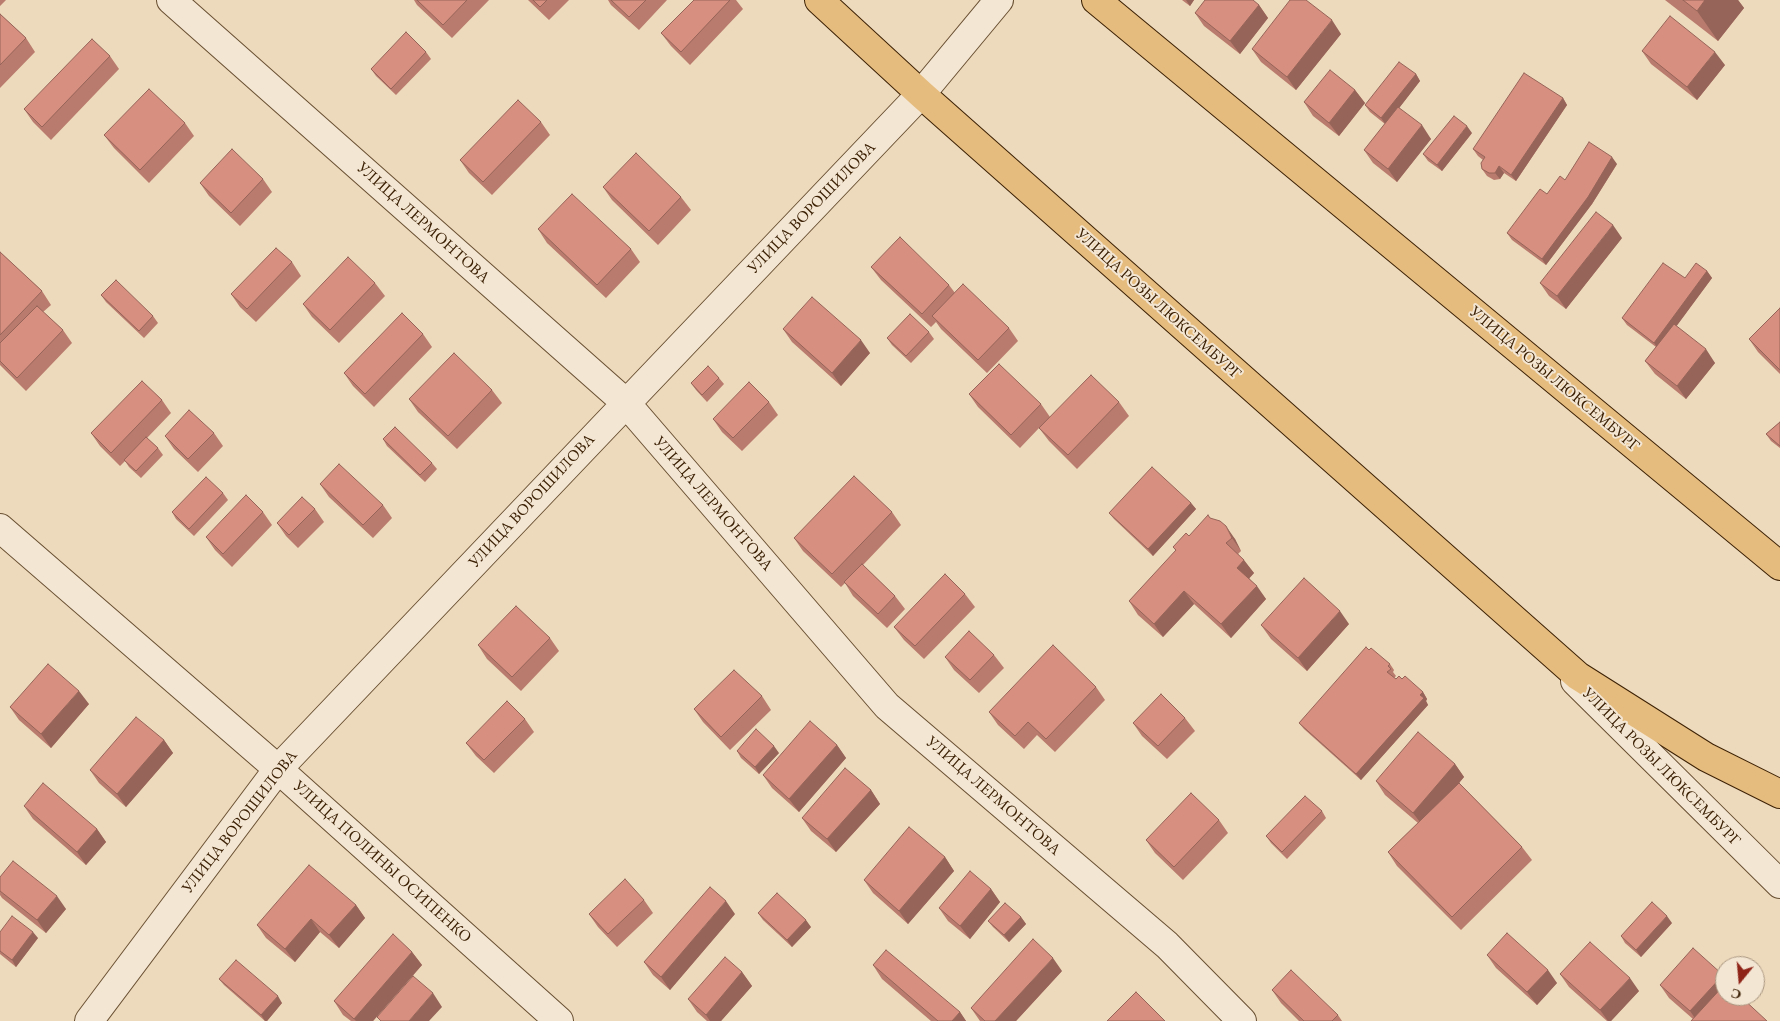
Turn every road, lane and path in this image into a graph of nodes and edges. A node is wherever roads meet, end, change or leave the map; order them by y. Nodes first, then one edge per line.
1 (172, 0) edge
2 (818, 0) edge
3 (999, 0) edge
4 (1096, 0) edge
5 (921, 94) junction
6 (625, 402) junction
7 (0, 528) edge
8 (1780, 566) edge
9 (1500, 606) junction
10 (278, 769) junction
11 (1780, 794) edge
12 (1780, 884) edge
13 (89, 1021) edge
14 (559, 1021) edge
15 (1242, 1021) edge

1 - 6 street, УЛИЦА ЛЕРМОНТОВА
2 - 5 main road, УЛИЦА РОЗЫ ЛЮКСЕМБУРГ
3 - 5 street, УЛИЦА ВОРОШИЛОВА
4 - 8 main road, УЛИЦА РОЗЫ ЛЮКСЕМБУРГ
5 - 6 street, УЛИЦА ВОРОШИЛОВА
5 - 9 main road, УЛИЦА РОЗЫ ЛЮКСЕМБУРГ
6 - 10 street, УЛИЦА ВОРОШИЛОВА
6 - 15 street, УЛИЦА ЛЕРМОНТОВА
7 - 10 street, УЛИЦА ПОЛИНЫ ОСИПЕНКО
9 - 11 main road, УЛИЦА РОЗЫ ЛЮКСЕМБУРГ
9 - 12 street, УЛИЦА РОЗЫ ЛЮКСЕМБУРГ
10 - 13 street, УЛИЦА ВОРОШИЛОВА
10 - 14 street, УЛИЦА ПОЛИНЫ ОСИПЕНКО

